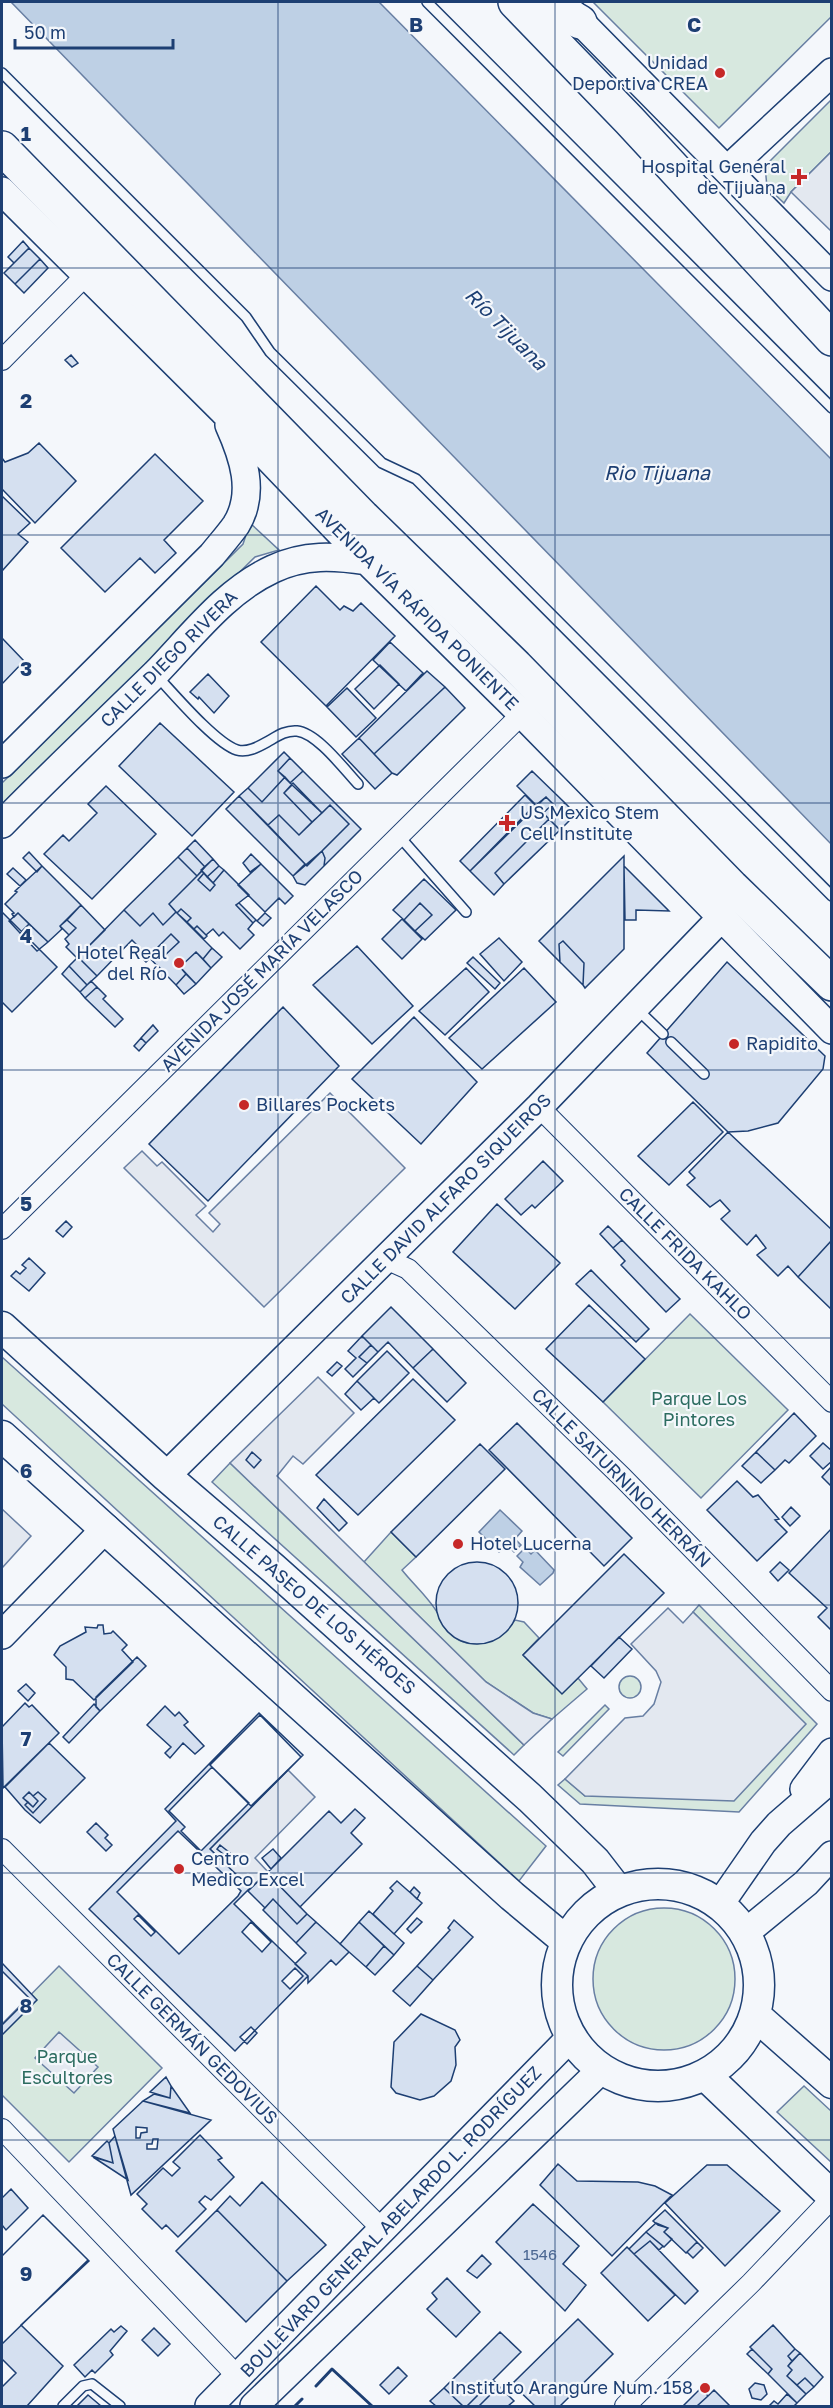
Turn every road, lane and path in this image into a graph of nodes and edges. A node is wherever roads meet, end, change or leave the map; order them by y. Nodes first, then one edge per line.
1 (427, 2) edge
2 (514, 2) edge
3 (546, 2) edge
4 (570, 12) edge
5 (831, 72) edge
6 (2, 73) edge
7 (2, 148) edge
8 (727, 170) junction
9 (2, 191) edge
10 (86, 275) junction
11 (831, 277) edge
12 (831, 339) edge
13 (2, 360) edge
14 (831, 408) edge
15 (222, 410) junction
16 (367, 561) junction
17 (155, 674) junction
18 (522, 714) junction
19 (2, 764) edge
20 (358, 784) dead end
21 (2, 824) edge
22 (399, 836) junction
23 (831, 897) edge
24 (466, 912) dead end
25 (721, 918) junction
26 (831, 984) edge
27 (636, 1008) junction
28 (831, 1030) edge
29 (663, 1034) dead end
30 (671, 1042) dead end
31 (704, 1074) dead end
32 (539, 1107) junction
33 (2, 1229) edge
34 (397, 1258) junction
35 (2, 1327) edge
36 (831, 1402) edge
37 (2, 1436) edge
38 (166, 1476) junction
39 (106, 1528) junction
40 (2, 1635) edge
41 (831, 1691) edge
42 (831, 1752) edge
43 (831, 1778) edge
44 (779, 1824) junction
45 (2, 1849) edge
46 (831, 1855) edge
47 (831, 1862) edge
48 (810, 1879) junction
49 (619, 1892) junction
50 (720, 1904) junction
51 (745, 1933) junction
52 (566, 1941) junction
53 (755, 2015) junction
54 (571, 2037) junction
55 (602, 2069) junction
56 (705, 2075) junction
57 (831, 2083) edge
58 (2, 2129) edge
59 (831, 2197) edge
60 (382, 2229) junction
61 (238, 2377) junction
62 (63, 2406) edge
63 (120, 2406) edge
64 (209, 2406) edge
65 (254, 2406) edge
66 (625, 2406) edge

1 - 14 lane
2 - 12 highway
3 - 4 highway
4 - 8 main road
5 - 8 main road
6 - 23 lane
7 - 26 highway, AVENIDA VÍA RÁPIDA PONIENTE
8 - 11 main road
9 - 10 main road, AVENIDA VÍA RÁPIDA PONIENTE
10 - 13 street
10 - 15 main road, AVENIDA VÍA RÁPIDA PONIENTE
15 - 16 main road, AVENIDA VÍA RÁPIDA PONIENTE
15 - 19 main road
16 - 17 main road, CALLE DIEGO RIVERA
16 - 18 main road, AVENIDA VÍA RÁPIDA PONIENTE
17 - 20 lane
17 - 21 main road, CALLE DIEGO RIVERA
18 - 22 street, AVENIDA JOSÉ MARÍA VELASCO
18 - 25 main road, AVENIDA VÍA RÁPIDA PONIENTE
22 - 24 lane
22 - 33 street, AVENIDA JOSÉ MARÍA VELASCO
25 - 27 main road, CALLE DAVID ALFARO SIQUEIROS
25 - 28 main road, AVENIDA VÍA RÁPIDA PONIENTE
27 - 29 lane
27 - 32 main road, CALLE DAVID ALFARO SIQUEIROS
30 - 31 lane
32 - 34 main road, CALLE DAVID ALFARO SIQUEIROS
32 - 36 street, CALLE FRIDA KAHLO
34 - 38 main road, CALLE DAVID ALFARO SIQUEIROS
34 - 41 street, CALLE SATURNINO HERRÁN
35 - 38 main road, CALLE PASEO DE LOS HÉROES
37 - 39 main road
38 - 49 main road, CALLE PASEO DE LOS HÉROES
39 - 40 main road
39 - 52 main road
42 - 44 main road
43 - 44 main road
44 - 50 main road
45 - 60 street, CALLE GERMÁN GEDOVIUS
46 - 48 main road
47 - 48 main road
48 - 51 main road
49 - 50 main road
49 - 52 main road
50 - 51 main road
51 - 53 main road
52 - 54 main road
53 - 56 main road
53 - 57 main road
54 - 55 main road
54 - 60 main road, BOULEVARD GENERAL ABELARDO L. RODRÍGUEZ
55 - 56 main road
55 - 65 main road, BOULEVARD GENERAL ABELARDO L. RODRÍGUEZ
56 - 59 main road
58 - 61 street
59 - 66 street
60 - 61 main road, BOULEVARD GENERAL ABELARDO L. RODRÍGUEZ
61 - 64 main road, BOULEVARD GENERAL ABELARDO L. RODRÍGUEZ
62 - 63 lane

